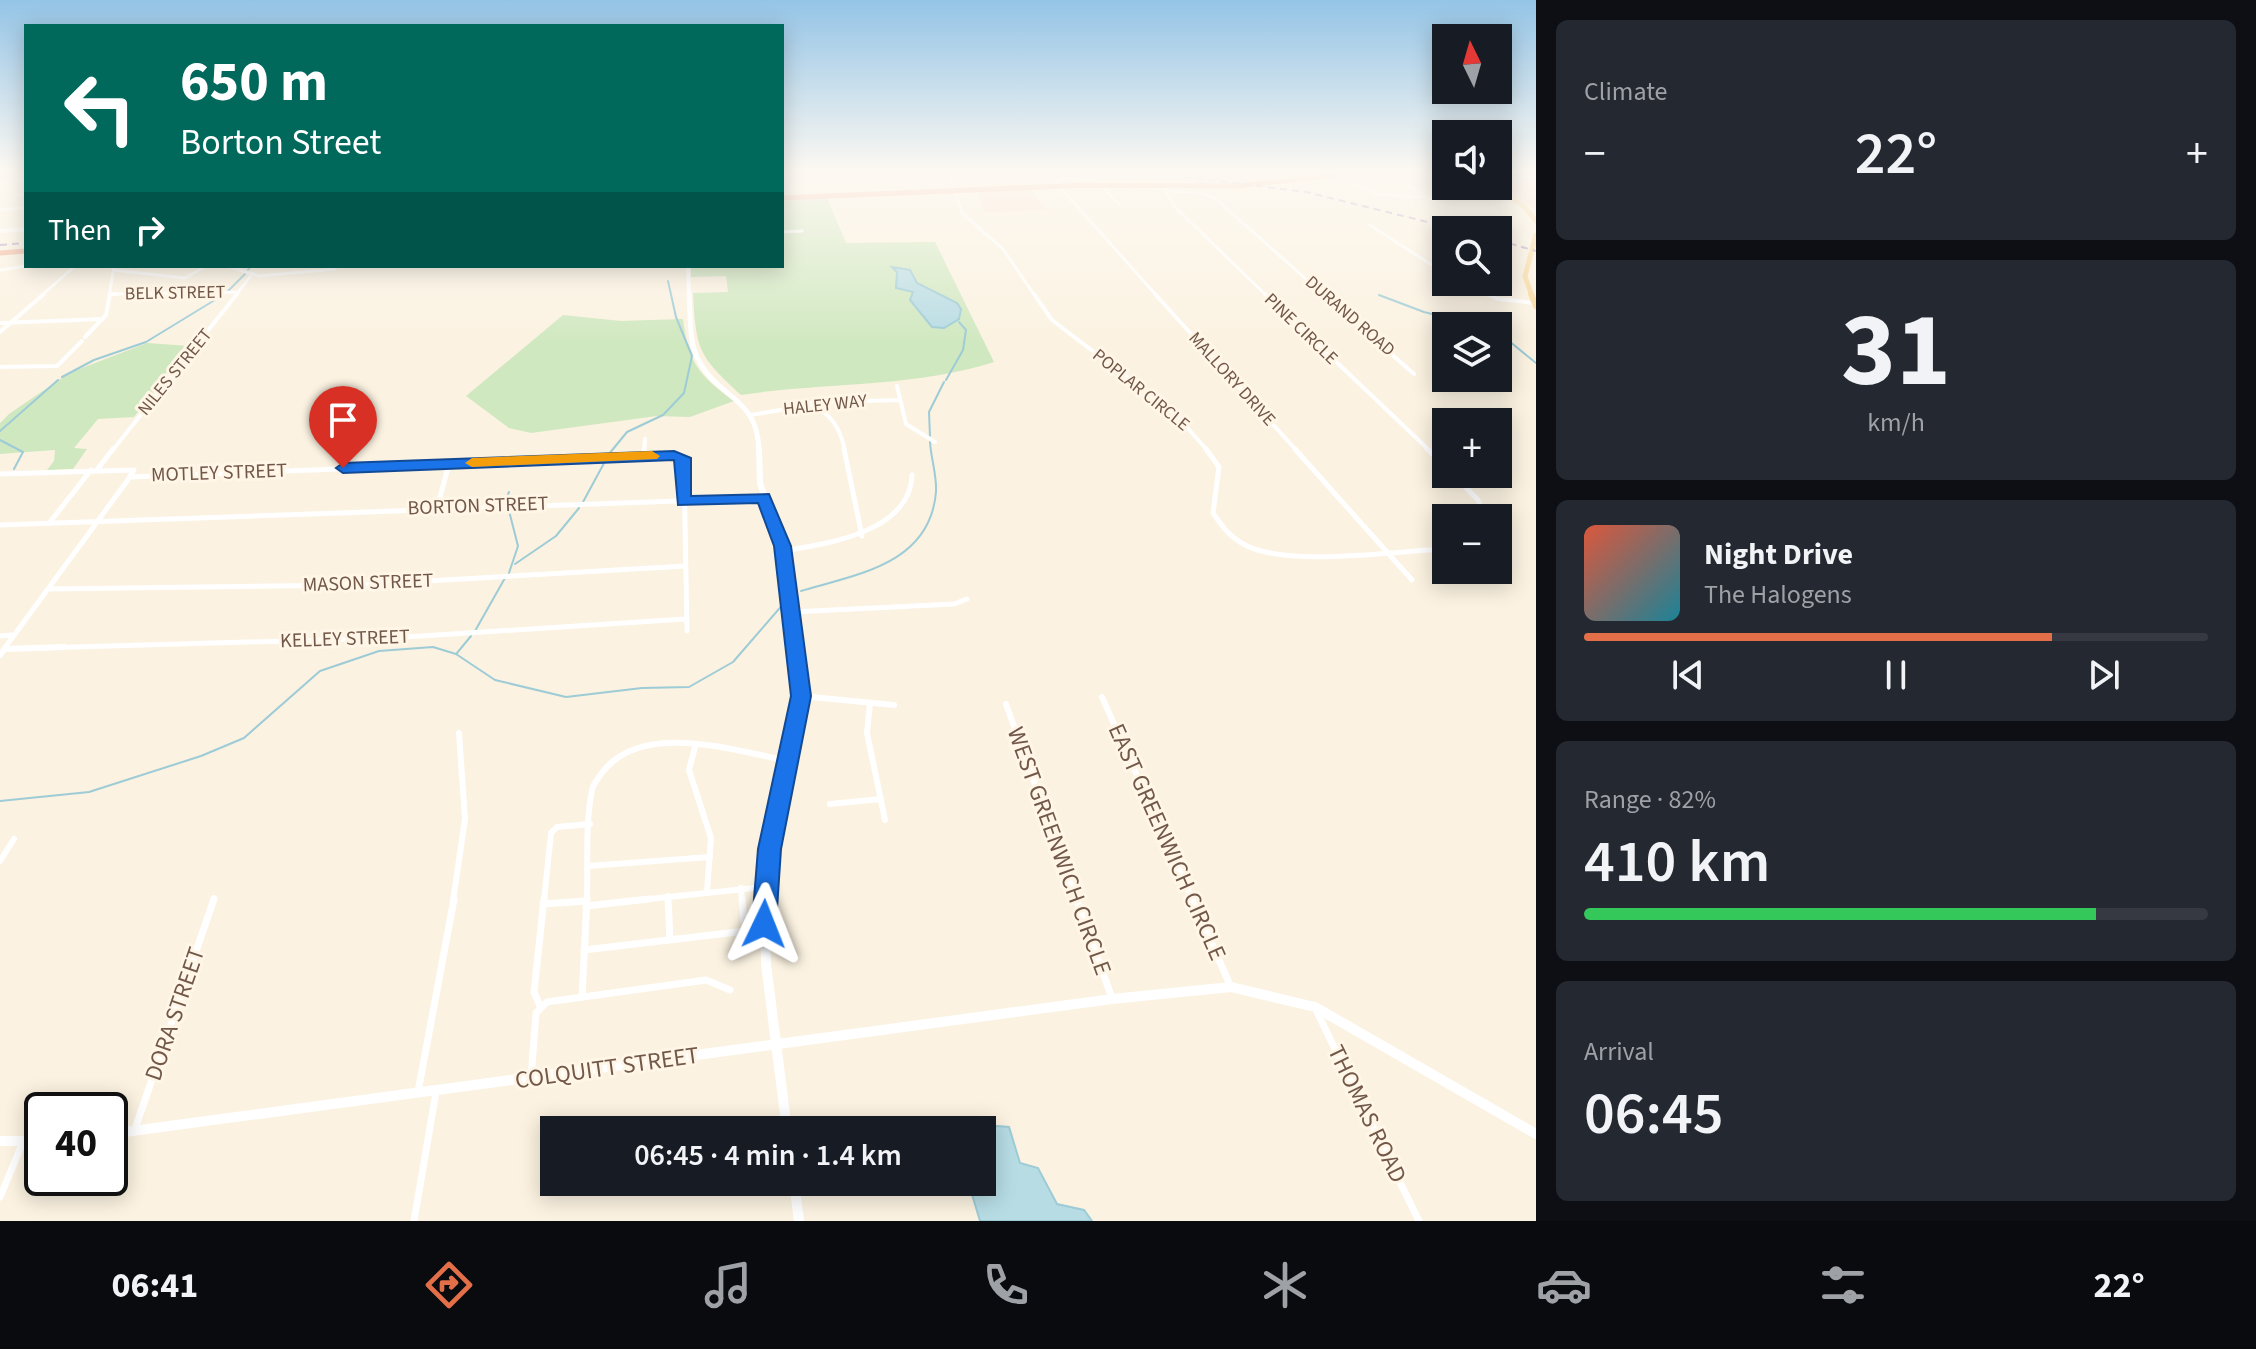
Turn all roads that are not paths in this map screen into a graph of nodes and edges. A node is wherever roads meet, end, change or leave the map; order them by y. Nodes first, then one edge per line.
1 (24, 229) edge
2 (980, 229) edge
3 (1097, 229) edge
4 (1199, 229) edge
5 (1250, 229) edge
6 (1376, 229) edge
7 (0, 231) edge
8 (802, 231) dead end
9 (784, 232) edge
10 (1536, 235) edge
11 (24, 251) edge
12 (0, 253) edge
13 (1432, 265) edge
14 (24, 266) edge
15 (73, 268) edge
16 (113, 268) edge
17 (202, 268) edge
18 (234, 268) edge
19 (688, 268) edge
20 (335, 269) dead end
21 (0, 270) edge
22 (253, 273) junction
23 (239, 292) junction
24 (110, 294) junction
25 (1491, 296) edge
26 (1535, 305) edge
27 (103, 319) junction
28 (11, 322) junction
29 (0, 323) edge
30 (0, 332) edge
31 (0, 367) edge
32 (1414, 374) dead end
33 (897, 386) dead end
34 (899, 400) junction
35 (811, 403) junction
36 (751, 415) junction
37 (645, 439) dead end
38 (935, 442) dead end
39 (1432, 454) edge
40 (644, 457) junction
41 (449, 464) junction
42 (94, 470) junction
43 (0, 474) edge
44 (912, 475) dead end
45 (130, 477) junction
46 (1466, 488) edge
47 (764, 498) junction
48 (683, 501) junction
49 (1480, 504) edge
50 (437, 508) junction
51 (97, 521) junction
52 (50, 523) junction
53 (0, 525) edge
54 (862, 536) junction
55 (1432, 549) edge
56 (783, 551) junction
57 (1385, 551) junction
58 (686, 566) junction
59 (1412, 580) dead end
60 (49, 589) junction
61 (967, 599) dead end
62 (792, 612) junction
63 (685, 619) junction
64 (687, 631) dead end
65 (13, 635) junction
66 (0, 636) edge
67 (5, 649) junction
68 (0, 655) edge
69 (801, 696) junction
70 (1102, 697) dead end
71 (870, 703) junction
72 (1006, 704) dead end
73 (894, 705) dead end
74 (459, 733) dead end
75 (695, 747) junction
76 (790, 761) junction
77 (881, 799) junction
78 (830, 804) dead end
79 (885, 820) dead end
80 (590, 824) junction
81 (14, 839) dead end
82 (710, 857) junction
83 (0, 861) edge
84 (588, 866) junction
85 (765, 887) junction
86 (741, 888) junction
87 (707, 892) junction
88 (668, 896) junction
89 (214, 898) dead end
90 (586, 903) junction
91 (543, 904) junction
92 (670, 940) junction
93 (584, 950) junction
94 (1231, 987) junction
95 (730, 990) dead end
96 (582, 997) junction
97 (1108, 1000) junction
98 (540, 1006) junction
99 (1315, 1007) junction
100 (776, 1045) junction
101 (530, 1078) junction
102 (437, 1091) junction
103 (418, 1093) junction
104 (785, 1116) edge
105 (135, 1130) junction
106 (128, 1131) edge
107 (1536, 1134) edge
108 (0, 1141) edge
109 (23, 1142) joint
110 (796, 1196) edge
111 (0, 1197) edge
112 (414, 1221) edge
113 (799, 1221) edge
114 (1419, 1221) edge

1 - 7 street
2 - 57 street, POPLAR CIRCLE
3 - 57 street, MALLORY DRIVE
4 - 39 street, PINE CIRCLE
5 - 32 street, DURAND ROAD
6 - 13 street
8 - 9 street
10 - 26 main road
11 - 12 highway
14 - 21 street
15 - 28 street
16 - 17 street
16 - 24 street
18 - 22 street
19 - 36 street
20 - 22 street
22 - 23 street, NILES STREET
23 - 24 street, BELK STREET
23 - 42 street, NILES STREET
24 - 27 street
25 - 26 street
27 - 28 street
27 - 31 street
28 - 29 street
28 - 30 street
33 - 34 street
34 - 35 street, HALEY WAY
34 - 38 street
35 - 36 street, HALEY WAY
35 - 54 street
36 - 47 street
37 - 40 street
40 - 41 street, MOTLEY STREET
40 - 48 street, MOTLEY STREET
41 - 45 street, MOTLEY STREET
41 - 50 street
42 - 43 street
42 - 45 street, MOTLEY STREET
42 - 52 street, NILES STREET
44 - 54 street
45 - 51 street
46 - 49 street
47 - 48 street, BORTON STREET
47 - 56 street
48 - 50 street, BORTON STREET
48 - 58 street
50 - 51 street, BORTON STREET
51 - 52 street, BORTON STREET
51 - 60 street
52 - 53 street, BORTON STREET
54 - 56 street
55 - 57 street
56 - 62 street
57 - 59 street, MALLORY DRIVE
58 - 60 street, MASON STREET
58 - 63 street
60 - 65 street
61 - 62 street
62 - 69 street
63 - 64 street
63 - 67 street, KELLEY STREET
65 - 66 street
65 - 67 street
67 - 68 street
69 - 71 street
69 - 76 street
70 - 94 street, EAST GREENWICH CIRCLE
71 - 73 street
71 - 77 street
72 - 97 street, WEST GREENWICH CIRCLE
74 - 103 street
75 - 76 street
75 - 80 street
75 - 82 street
76 - 85 street
77 - 78 street
77 - 79 street
80 - 84 street
80 - 91 street
81 - 83 street
82 - 84 street
82 - 87 street
84 - 90 street
85 - 86 street
85 - 100 street
86 - 87 street
86 - 92 street
87 - 88 street
88 - 90 street
88 - 92 street
89 - 105 street, DORA STREET
90 - 91 street
90 - 93 street
91 - 98 street
92 - 93 street
93 - 96 street
94 - 97 street, COLQUITT STREET
94 - 99 street, COLQUITT STREET
95 - 96 street
96 - 98 street
97 - 100 street, COLQUITT STREET
98 - 101 street
99 - 107 street, COLQUITT STREET
99 - 114 street, THOMAS ROAD
100 - 101 street, COLQUITT STREET
100 - 104 street
101 - 102 street, COLQUITT STREET
102 - 103 street, COLQUITT STREET
102 - 112 street
103 - 105 street, COLQUITT STREET
105 - 106 street, COLQUITT STREET
108 - 109 street
109 - 111 street
110 - 113 street

